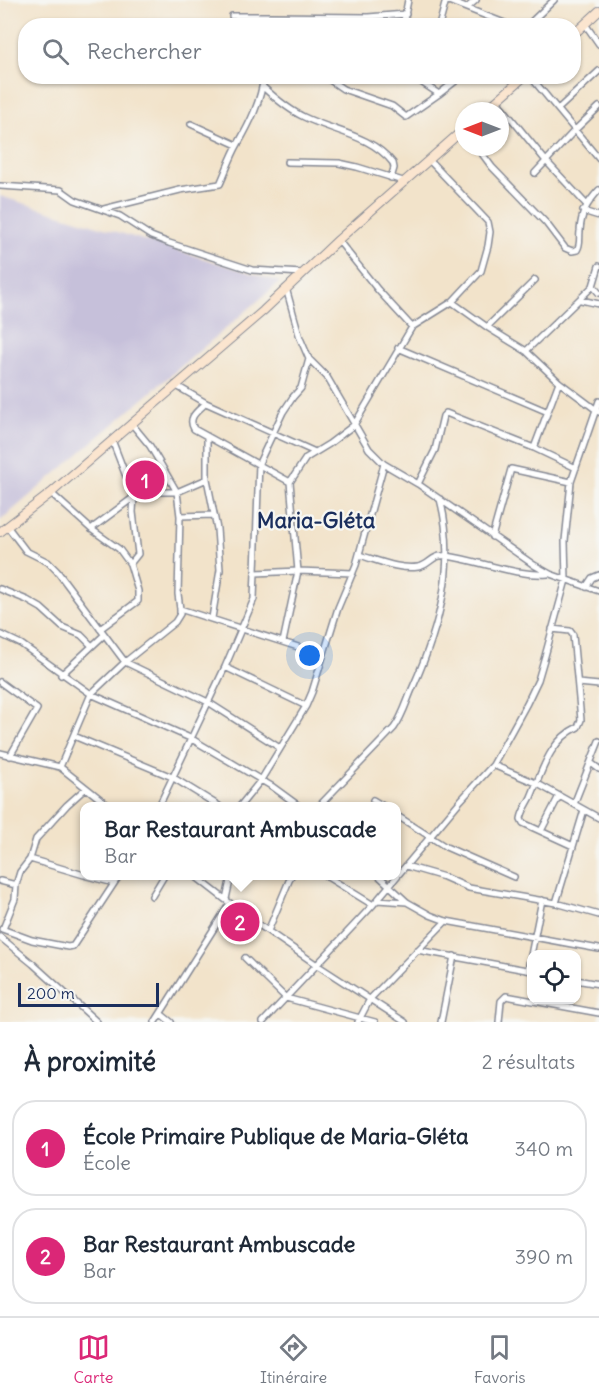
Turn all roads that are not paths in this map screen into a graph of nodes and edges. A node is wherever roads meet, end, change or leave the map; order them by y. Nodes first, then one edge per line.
1 (408, 0) edge
2 (476, 0) edge
3 (554, 0) edge
4 (468, 7) junction
5 (599, 11) edge
6 (406, 14) junction
7 (232, 16) dead end
8 (267, 16) joint
9 (405, 18) edge
10 (441, 18) edge
11 (493, 18) edge
12 (535, 18) edge
13 (585, 24) junction
14 (581, 27) edge
15 (599, 44) edge
16 (599, 71) edge
17 (263, 84) edge
18 (336, 84) edge
19 (424, 84) edge
20 (452, 84) edge
21 (516, 84) edge
22 (537, 84) edge
23 (263, 87) junction
24 (439, 94) junction
25 (497, 101) joint
26 (599, 108) edge
27 (558, 110) junction
28 (191, 124) dead end
29 (575, 130) junction
30 (455, 137) edge
31 (237, 145) junction
32 (484, 156) edge
33 (599, 159) edge
34 (430, 161) junction
35 (546, 161) junction
36 (287, 162) dead end
37 (535, 173) dead end
38 (391, 178) junction
39 (403, 181) junction
40 (0, 186) edge
41 (599, 190) edge
42 (586, 204) junction
43 (102, 210) junction
44 (583, 211) junction
45 (599, 216) edge
46 (338, 240) junction
47 (599, 266) edge
48 (302, 273) junction
49 (535, 280) dead end
50 (593, 286) junction
51 (286, 288) junction
52 (599, 293) edge
53 (581, 300) junction
54 (452, 302) junction
55 (599, 304) edge
56 (412, 327) junction
57 (487, 327) junction
58 (398, 348) junction
59 (526, 351) junction
60 (309, 359) junction
61 (559, 382) junction
62 (175, 385) junction
63 (599, 401) edge
64 (206, 403) junction
65 (597, 411) edge
66 (548, 412) junction
67 (131, 423) junction
68 (354, 425) junction
69 (273, 432) junction
70 (207, 436) junction
71 (112, 440) junction
72 (534, 448) junction
73 (315, 453) junction
74 (258, 463) junction
75 (384, 464) junction
76 (576, 468) junction
77 (207, 479) junction
78 (290, 482) junction
79 (571, 482) junction
80 (418, 484) junction
81 (177, 492) junction
82 (51, 493) junction
83 (134, 497) junction
84 (440, 499) junction
85 (214, 515) junction
86 (180, 516) junction
87 (7, 526) junction
88 (91, 529) junction
89 (0, 532) edge
90 (492, 537) junction
91 (359, 555) junction
92 (446, 556) junction
93 (130, 564) junction
94 (298, 571) junction
95 (256, 573) junction
96 (353, 573) junction
97 (550, 574) junction
98 (599, 575) edge
99 (566, 580) junction
100 (586, 587) junction
101 (0, 589) edge
102 (599, 591) edge
103 (180, 609) junction
104 (212, 618) junction
105 (242, 628) junction
106 (99, 629) junction
107 (552, 629) junction
108 (0, 634) edge
109 (104, 635) junction
110 (283, 642) junction
111 (92, 646) junction
112 (323, 655) junction
113 (125, 662) junction
114 (225, 668) junction
115 (61, 675) junction
116 (0, 682) edge
117 (578, 683) junction
118 (599, 686) edge
119 (90, 694) junction
120 (207, 702) junction
121 (306, 706) junction
122 (74, 736) junction
123 (190, 738) junction
124 (599, 741) edge
125 (280, 748) junction
126 (0, 753) edge
127 (10, 756) junction
128 (591, 763) junction
129 (493, 765) junction
130 (60, 767) junction
131 (599, 769) edge
132 (172, 777) junction
133 (261, 780) junction
134 (536, 783) junction
135 (86, 788) junction
136 (559, 796) junction
137 (373, 800) dead end
138 (103, 802) edge
139 (161, 802) edge
140 (211, 802) edge
141 (244, 802) edge
142 (292, 802) edge
143 (324, 802) edge
144 (376, 802) edge
145 (574, 804) junction
146 (584, 810) junction
147 (401, 818) edge
148 (599, 818) edge
149 (541, 831) junction
150 (429, 838) junction
151 (573, 846) junction
152 (30, 859) junction
153 (406, 866) junction
154 (401, 872) edge
155 (80, 874) edge
156 (514, 877) dead end
157 (0, 880) edge
158 (103, 880) edge
159 (116, 880) edge
160 (162, 880) edge
161 (200, 880) edge
162 (231, 880) edge
163 (289, 880) edge
164 (332, 880) edge
165 (384, 880) edge
166 (394, 880) edge
167 (114, 883) junction
168 (16, 885) junction
169 (390, 885) junction
170 (152, 896) dead end
171 (377, 900) junction
172 (542, 900) junction
173 (228, 901) junction
174 (407, 902) junction
175 (556, 903) junction
176 (373, 905) junction
177 (599, 915) edge
178 (446, 921) junction
179 (2, 929) edge
180 (268, 931) junction
181 (0, 937) edge
182 (533, 937) junction
183 (599, 949) edge
184 (417, 950) junction
185 (532, 950) edge
186 (454, 956) junction
187 (245, 958) dead end
188 (317, 966) junction
189 (527, 969) edge
190 (581, 981) edge
191 (599, 984) edge
192 (286, 998) junction
193 (370, 999) junction
194 (599, 1013) edge
195 (161, 1014) junction
196 (359, 1020) edge
197 (396, 1020) edge
198 (97, 1022) edge
199 (155, 1022) edge
200 (171, 1022) edge
201 (263, 1022) edge
202 (375, 1022) edge
203 (405, 1022) edge
204 (441, 1022) edge
205 (499, 1022) edge

1 - 6 street
2 - 4 street
3 - 12 street
4 - 10 street
4 - 11 street
5 - 13 street
6 - 8 street
6 - 9 street
7 - 8 street
13 - 14 street
13 - 15 street
16 - 27 street
17 - 23 street
18 - 24 street
19 - 24 street
20 - 24 street
21 - 25 street
22 - 27 street
23 - 31 street
23 - 38 street
25 - 35 street
26 - 29 street
27 - 29 street
28 - 31 street
29 - 33 street
29 - 35 street
30 - 34 street
31 - 43 street
32 - 44 street
34 - 39 street
34 - 54 street
35 - 37 street
35 - 42 street
36 - 38 street
38 - 39 street
39 - 46 street
40 - 43 street
41 - 42 street
42 - 44 street
43 - 48 street
44 - 45 street
46 - 48 street
46 - 56 street
47 - 50 street
48 - 51 street
49 - 57 street
50 - 52 street
50 - 53 street
51 - 60 street
51 - 62 street
53 - 55 street
53 - 59 street
54 - 56 street
54 - 57 street
56 - 58 street
57 - 59 street
58 - 66 street
58 - 68 street
59 - 61 street
60 - 68 street
60 - 69 street
61 - 65 street
61 - 66 street
62 - 64 street
62 - 67 street
63 - 65 street
64 - 69 street
64 - 70 street
65 - 76 street
66 - 72 street
67 - 71 street
67 - 81 street
68 - 73 street
68 - 75 street
69 - 73 street
69 - 74 street
70 - 74 street
70 - 77 street
71 - 82 street
71 - 83 street
72 - 76 street
72 - 80 street
73 - 78 street
74 - 78 street
74 - 95 street
75 - 80 street
75 - 91 street
76 - 79 street
77 - 81 street
77 - 85 street
78 - 94 street
79 - 90 street
79 - 99 street
80 - 84 street
81 - 83 street
81 - 86 street
82 - 87 street
82 - 88 street
83 - 88 street
83 - 93 street
84 - 90 street
84 - 92 street
85 - 86 street
85 - 104 street
86 - 103 street
87 - 89 street
87 - 106 street
88 - 93 street
90 - 97 street
91 - 92 street
91 - 96 street
92 - 97 street
92 - 143 street
93 - 106 street
94 - 95 street
94 - 96 street
94 - 110 street
95 - 105 street
96 - 112 street
97 - 99 street
98 - 100 street
99 - 100 street
99 - 107 street
100 - 102 street
101 - 111 street
103 - 104 street
103 - 113 street
104 - 105 street
105 - 110 street
105 - 114 street
106 - 109 street
107 - 117 street
107 - 129 street
108 - 115 street
109 - 111 street
109 - 113 street
110 - 112 street
111 - 115 street
112 - 121 street
113 - 119 street
113 - 120 street
114 - 120 street
114 - 121 street
115 - 119 street
116 - 127 street
117 - 118 street
117 - 134 street
119 - 122 street
119 - 123 street
120 - 123 street
120 - 125 street
121 - 125 street
122 - 130 street
122 - 132 street
123 - 132 street
123 - 133 street
124 - 128 street
125 - 133 street
126 - 127 street
127 - 130 street
128 - 131 street
128 - 145 street
129 - 134 street
129 - 150 street
130 - 135 street
132 - 139 street
132 - 140 street
133 - 141 street
133 - 142 street
134 - 136 street
134 - 149 street
135 - 138 street
135 - 152 street
136 - 145 street
136 - 149 street
137 - 144 street
145 - 146 street
146 - 148 street
146 - 151 street
147 - 150 street
149 - 151 street
150 - 153 street
150 - 156 street
151 - 175 street
152 - 155 street
152 - 168 street
153 - 154 street
153 - 172 street
157 - 168 street
158 - 167 street
159 - 167 street
160 - 170 street
161 - 173 street
162 - 173 street
163 - 180 street
164 - 176 street
165 - 169 street
166 - 169 street
167 - 179 street
168 - 179 street
169 - 171 street
169 - 174 street
171 - 174 street
171 - 176 street
172 - 175 street
172 - 182 street
173 - 180 street
173 - 195 street
174 - 178 street
175 - 177 street
176 - 188 street
178 - 182 street
178 - 184 street
180 - 188 street
181 - 198 street
182 - 183 street
182 - 185 street
184 - 186 street
184 - 193 street
186 - 189 street
186 - 204 street
187 - 192 street
188 - 192 street
188 - 193 street
190 - 191 street
192 - 196 street
192 - 201 street
193 - 196 street
193 - 197 street
194 - 205 street
195 - 199 street
195 - 200 street
196 - 202 street
197 - 203 street

